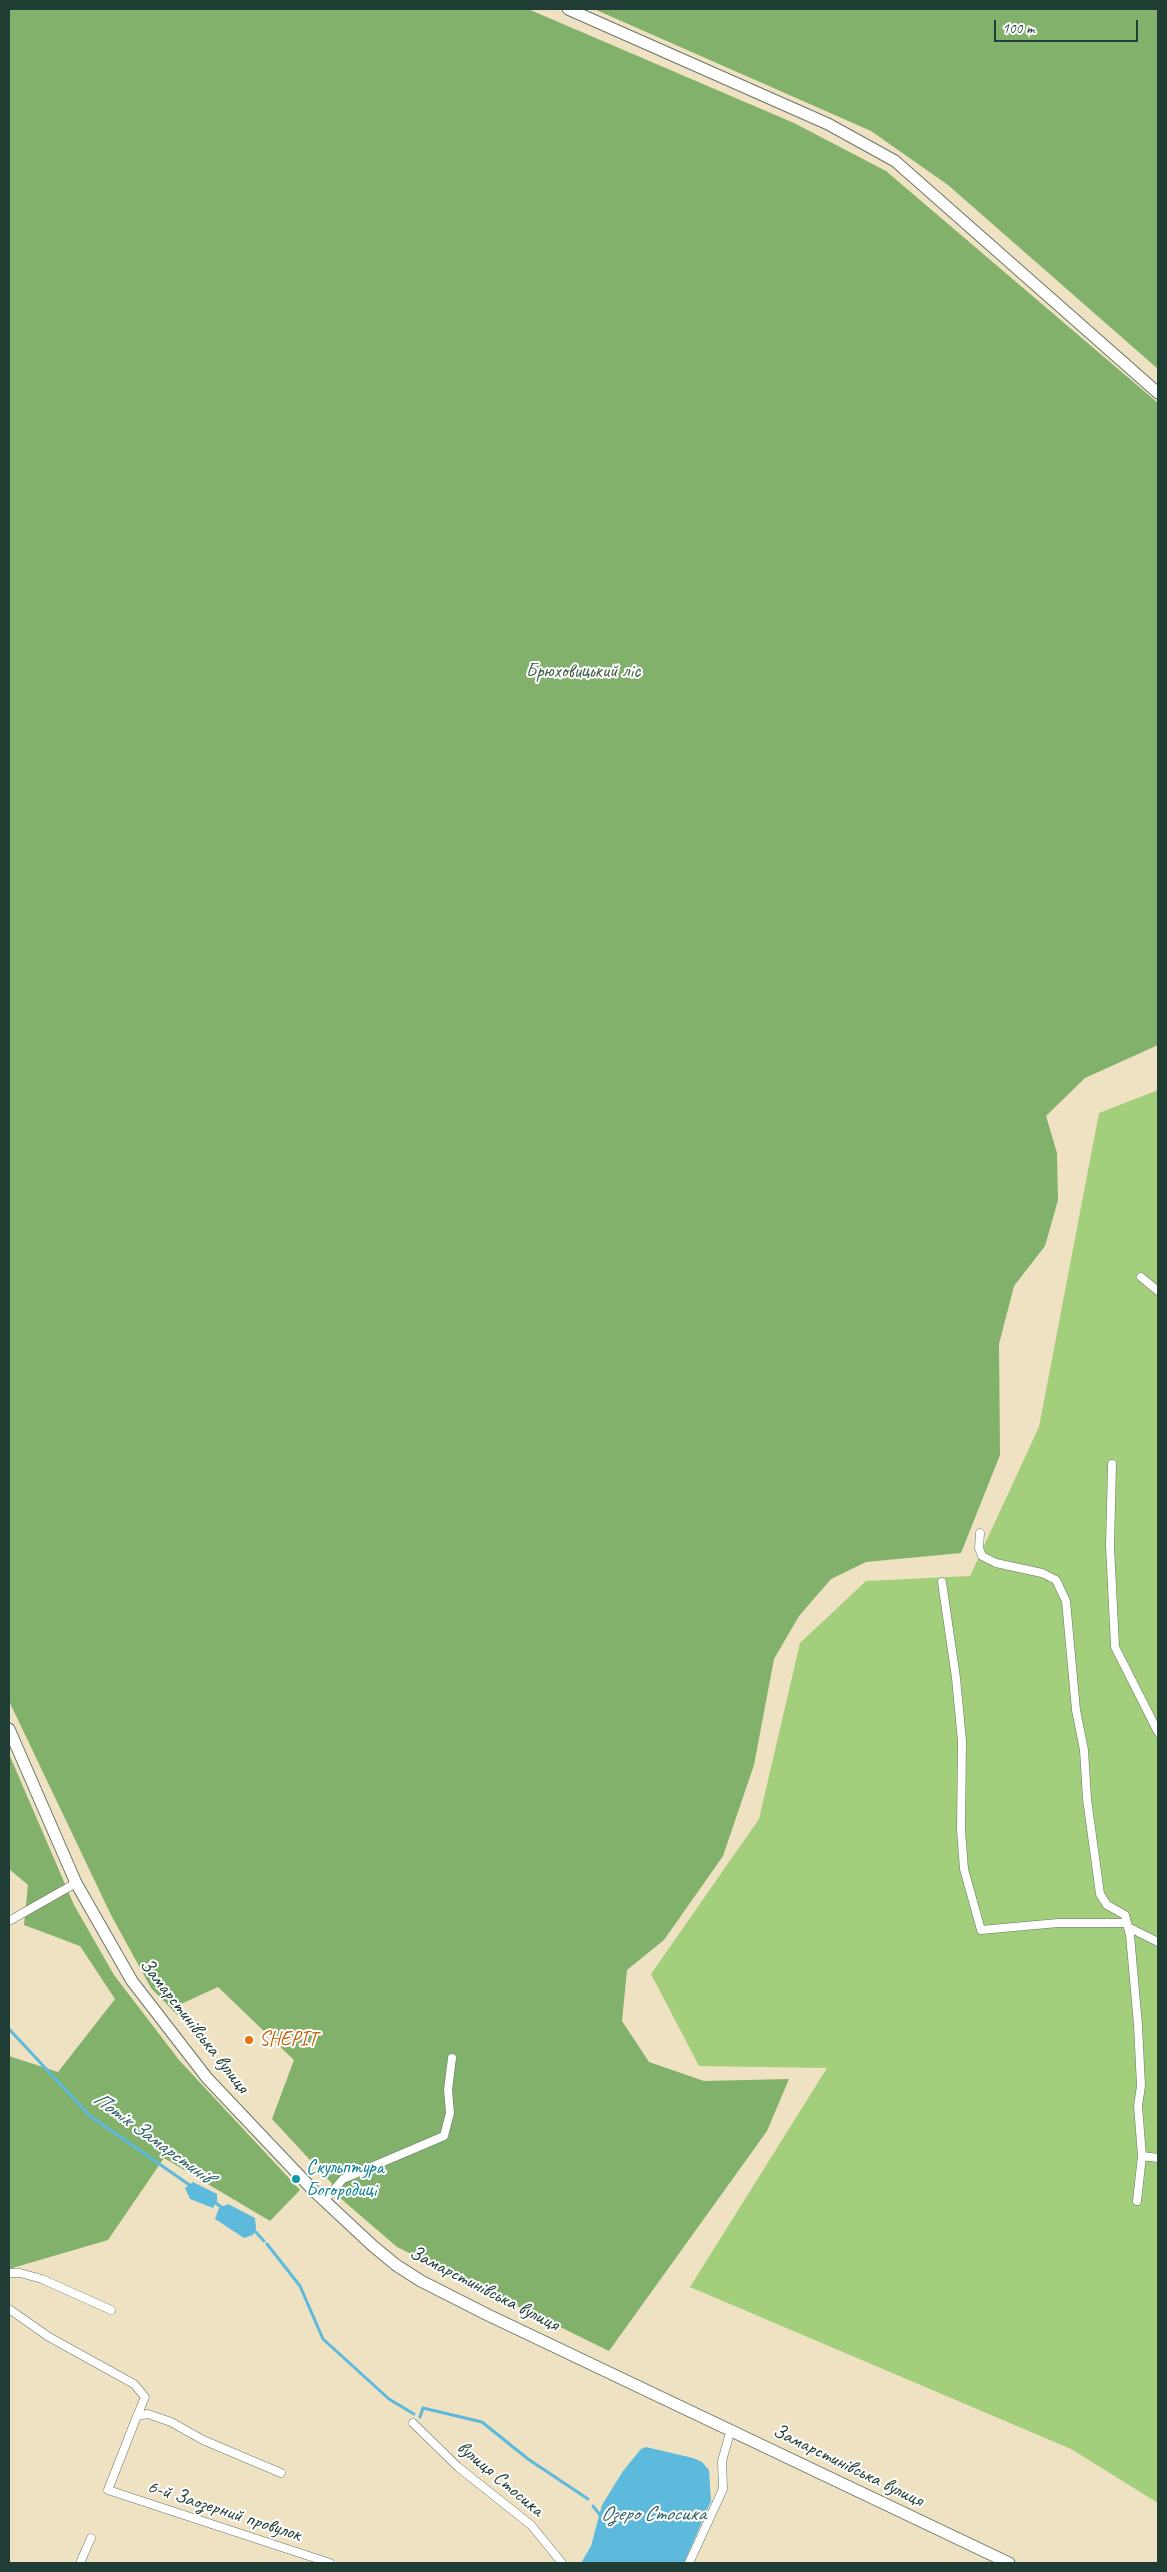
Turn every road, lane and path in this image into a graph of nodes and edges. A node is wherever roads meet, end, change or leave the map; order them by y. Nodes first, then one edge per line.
1 (568, 9) edge
2 (1158, 393) edge
3 (1141, 1277) dead end
4 (1158, 1291) edge
5 (1112, 1464) dead end
6 (980, 1533) dead end
7 (942, 1582) dead end
8 (9, 1730) edge
9 (1158, 1732) edge
10 (76, 1883) junction
11 (9, 1921) edge
12 (1128, 1925) junction
13 (1158, 1942) edge
14 (452, 2058) dead end
15 (1142, 2156) junction
16 (1158, 2158) edge
17 (324, 2201) junction
18 (1137, 2201) dead end
19 (9, 2273) edge
20 (9, 2309) edge
21 (111, 2310) dead end
22 (137, 2416) junction
23 (413, 2423) dead end
24 (731, 2429) junction
25 (281, 2473) dead end
26 (91, 2538) dead end
27 (80, 2563) edge
28 (330, 2563) edge
29 (562, 2563) edge
30 (689, 2563) edge
31 (1008, 2563) edge

1 - 2 main road
3 - 4 street
5 - 9 street
6 - 12 street
7 - 12 street
8 - 10 main road, Замарстинівська вулиця
10 - 11 street
10 - 17 main road, Замарстинівська вулиця
12 - 13 street
12 - 15 street
14 - 17 street
15 - 16 street
15 - 18 street
17 - 24 main road, Замарстинівська вулиця
19 - 21 street
20 - 22 street
22 - 25 street
22 - 28 street, 6-й Заозерний провулок
23 - 29 street, вулиця Стосика
24 - 30 street
24 - 31 main road, Замарстинівська вулиця
26 - 27 street

